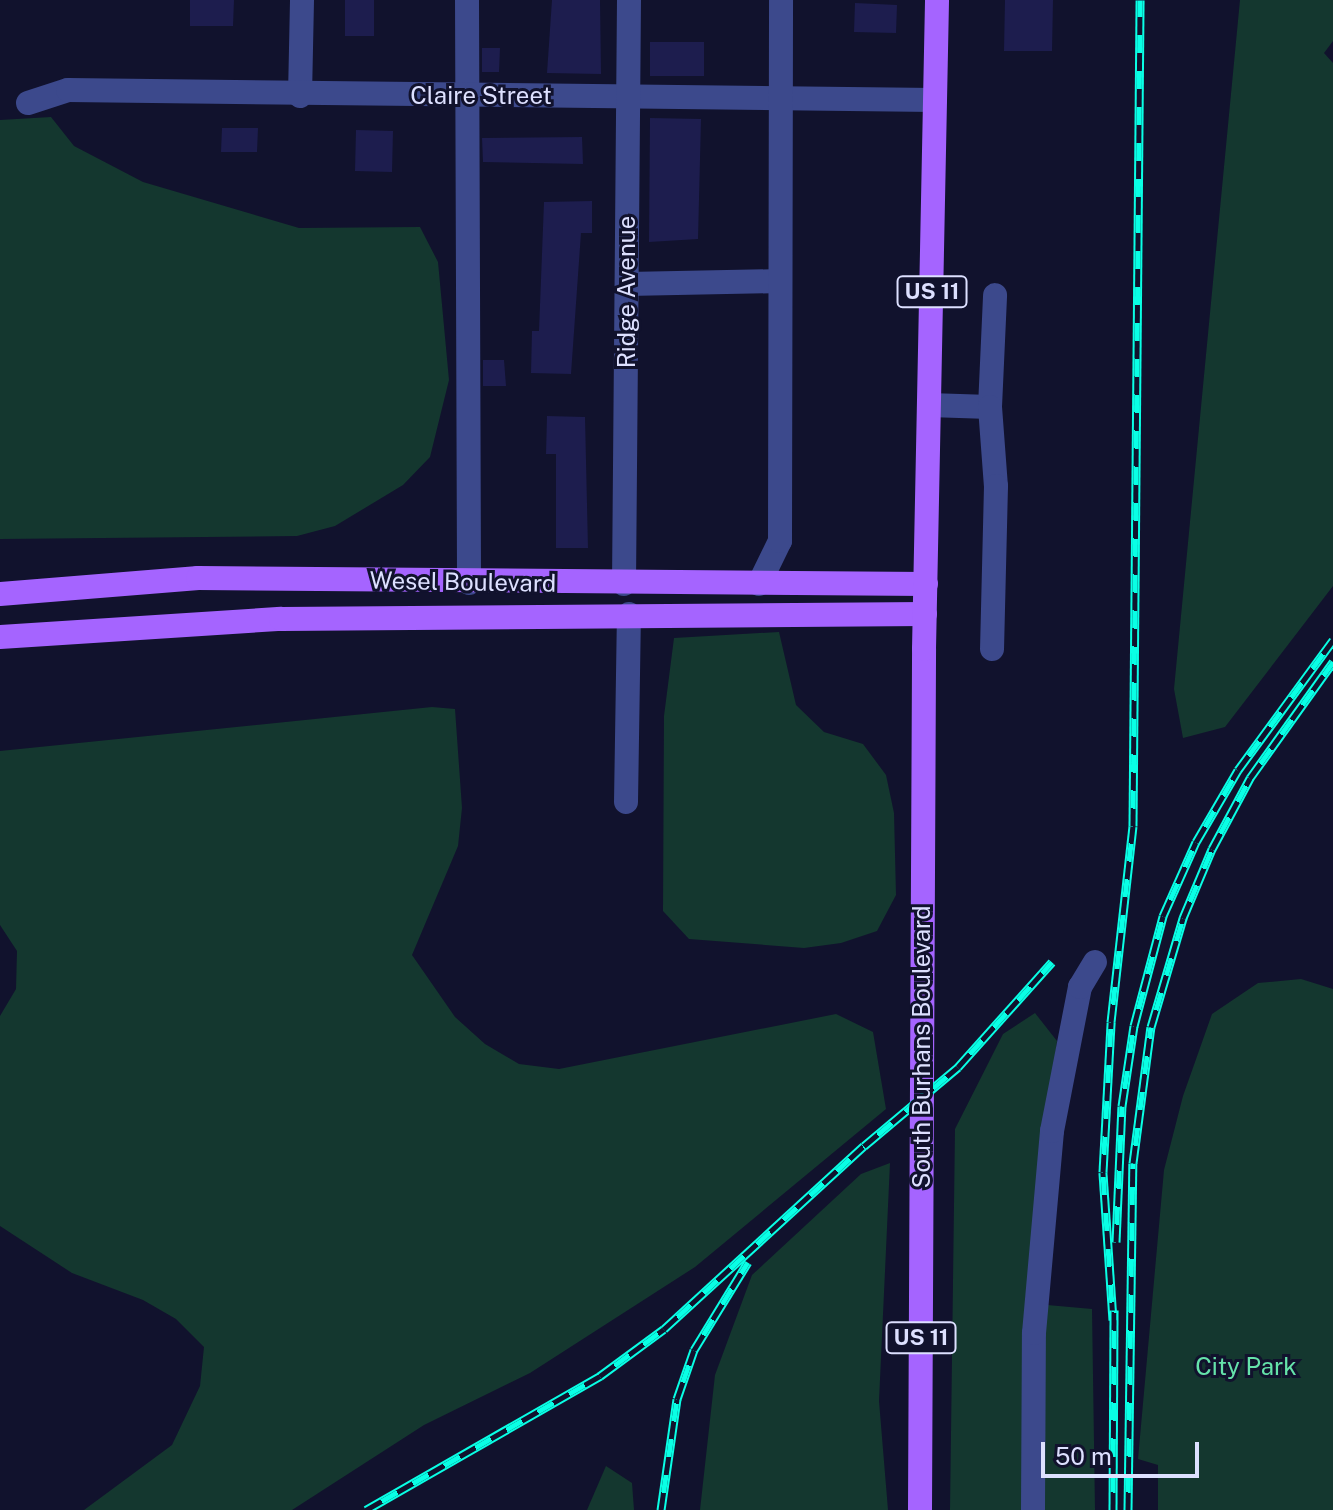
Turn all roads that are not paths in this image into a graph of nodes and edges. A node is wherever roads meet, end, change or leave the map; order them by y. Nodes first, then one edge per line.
1 (302, 0) edge
2 (467, 0) edge
3 (629, 0) edge
4 (781, 0) edge
5 (937, 0) edge
6 (300, 96) junction
7 (466, 96) junction
8 (628, 98) junction
9 (780, 99) junction
10 (935, 100) junction
11 (28, 103) dead end
12 (780, 281) junction
13 (627, 284) junction
14 (995, 295) dead end
15 (929, 405) junction
16 (990, 407) junction
17 (469, 583) junction
18 (624, 584) junction
19 (759, 584) junction
20 (926, 584) junction
21 (0, 594) edge
22 (629, 614) junction
23 (925, 614) junction
24 (0, 637) edge
25 (992, 649) dead end
26 (626, 802) dead end
27 (1095, 962) dead end
28 (920, 1510) edge
29 (1033, 1510) edge

1 - 6 street
2 - 7 street
3 - 8 street, Ridge Avenue
4 - 9 street
5 - 10 main road, US 11
6 - 7 street, Claire Street
6 - 11 street, Claire Street
7 - 8 street, Claire Street
7 - 17 street
8 - 9 street, Claire Street
8 - 13 street, Ridge Avenue
9 - 10 street, Claire Street
9 - 12 street
10 - 15 main road, US 11
12 - 13 street
12 - 19 street
13 - 18 street, Ridge Avenue
14 - 16 street
15 - 16 street
15 - 20 main road, US 11
16 - 25 street
17 - 18 main road, Wesel Boulevard
17 - 21 main road, Wesel Boulevard
18 - 19 main road, Wesel Boulevard
19 - 20 main road, Wesel Boulevard
20 - 23 main road, South Burhans Boulevard / US 11
22 - 23 main road, Wesel Boulevard
22 - 24 main road, Wesel Boulevard
22 - 26 street
23 - 28 main road, South Burhans Boulevard / US 11
27 - 29 street

